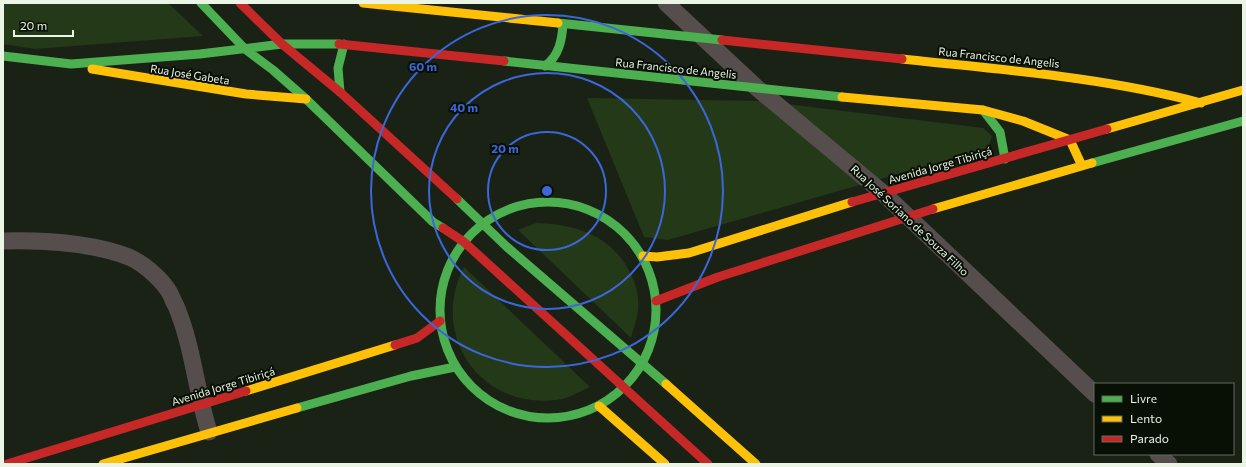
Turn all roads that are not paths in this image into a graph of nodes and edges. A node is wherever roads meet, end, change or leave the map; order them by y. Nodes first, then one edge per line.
1 (200, 3) edge
2 (240, 3) edge
3 (363, 3) edge
4 (666, 3) edge
5 (563, 24) junction
6 (705, 37) junction
7 (282, 44) junction
8 (344, 44) junction
9 (245, 49) junction
10 (3, 56) edge
11 (71, 64) junction
12 (545, 66) junction
13 (757, 88) junction
14 (1243, 90) edge
15 (340, 92) junction
16 (306, 99) junction
17 (1201, 103) junction
18 (983, 110) junction
19 (1241, 124) edge
20 (1070, 140) junction
21 (1005, 159) junction
22 (1082, 166) junction
23 (883, 193) junction
24 (908, 217) junction
25 (483, 224) junction
26 (3, 240) edge
27 (464, 242) junction
28 (643, 256) junction
29 (656, 301) junction
30 (440, 320) junction
31 (643, 362) junction
32 (455, 367) junction
33 (623, 387) junction
34 (1094, 393) edge
35 (201, 406) junction
36 (599, 406) junction
37 (209, 432) junction
38 (1159, 455) edge
39 (7, 464) edge
40 (104, 464) edge
41 (665, 464) edge
42 (708, 464) edge
43 (756, 464) edge
44 (1169, 464) edge

1 - 9 main road
2 - 7 main road
3 - 5 main road, Rua Francisco de Angelis
4 - 6 street, Rua José Soriano de Souza Filho
5 - 6 main road, Rua Francisco de Angelis
5 - 12 main road
6 - 13 street, Rua José Soriano de Souza Filho
6 - 17 main road, Rua Francisco de Angelis
7 - 8 main road, Rua Francisco de Angelis
7 - 9 main road, Rua Francisco de Angelis
7 - 15 main road
8 - 12 main road, Rua Francisco de Angelis
8 - 15 main road
9 - 11 main road, Rua José Gabeta
9 - 16 main road
10 - 11 main road, Rua José Gabeta
11 - 16 main road, Rua José Gabeta
12 - 13 main road, Rua Francisco de Angelis
13 - 18 main road, Rua Francisco de Angelis
13 - 23 street, Rua José Soriano de Souza Filho
14 - 17 main road, Avenida Jorge Tibiriçá
15 - 25 main road
16 - 27 main road
17 - 20 main road, Avenida Jorge Tibiriçá
18 - 20 main road, Rua Francisco de Angelis
18 - 21 main road
19 - 22 main road
20 - 21 main road, Avenida Jorge Tibiriçá
20 - 22 main road
21 - 23 main road, Avenida Jorge Tibiriçá
22 - 24 main road
23 - 24 street, Rua José Soriano de Souza Filho
23 - 28 main road, Avenida Jorge Tibiriçá
24 - 29 main road
24 - 34 street, Rua José Soriano de Souza Filho
25 - 27 main road
25 - 28 main road
25 - 31 main road
26 - 35 street
27 - 30 main road
27 - 33 main road
28 - 29 main road
29 - 31 main road
30 - 32 main road
30 - 35 main road, Avenida Jorge Tibiriçá
31 - 33 main road
31 - 43 main road
32 - 36 main road
32 - 37 main road
33 - 36 main road
33 - 42 main road
35 - 37 street
35 - 39 main road, Avenida Jorge Tibiriçá
36 - 41 main road
37 - 40 main road
38 - 44 street

